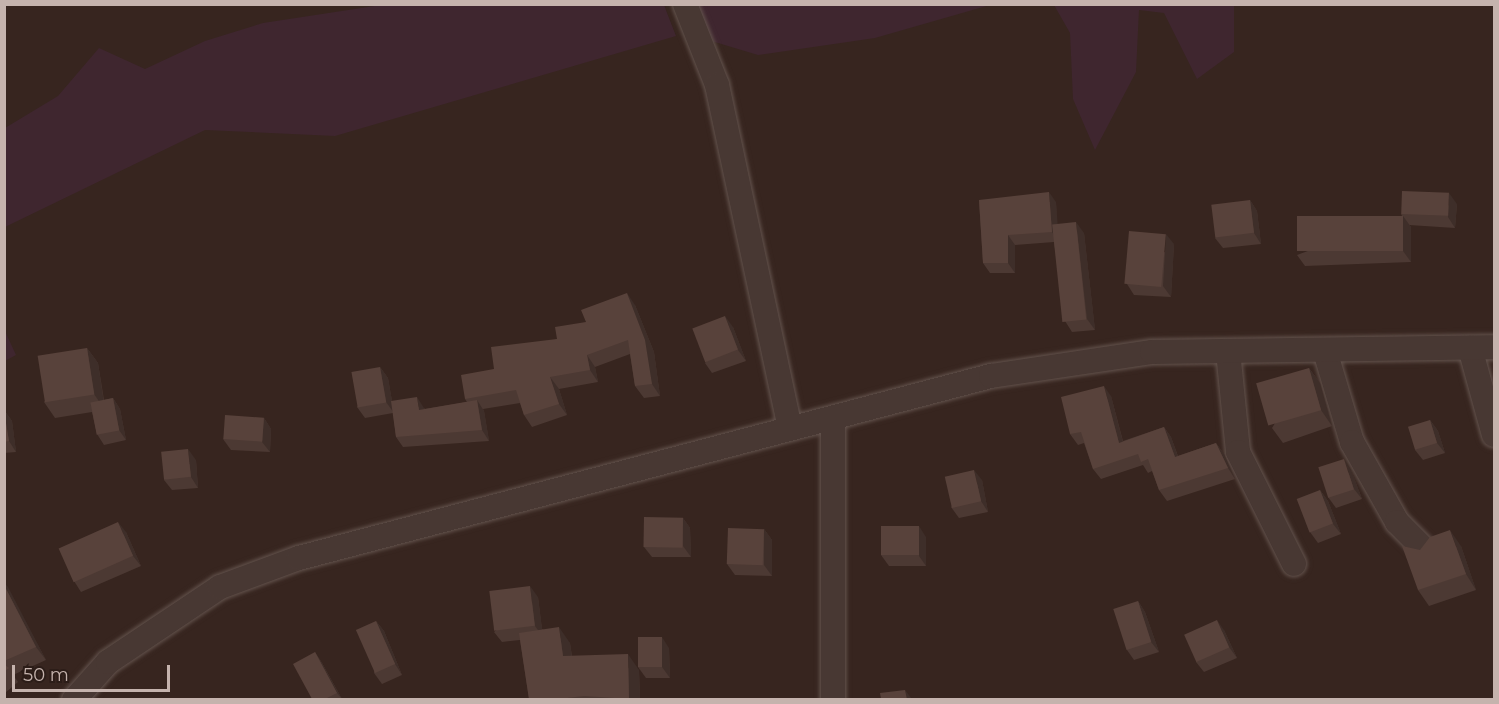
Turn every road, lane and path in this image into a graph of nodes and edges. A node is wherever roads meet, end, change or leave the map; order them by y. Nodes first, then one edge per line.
1 (685, 4) edge
2 (1494, 347) edge
3 (1470, 348) junction
4 (1228, 351) junction
5 (1325, 351) junction
6 (833, 418) junction
7 (790, 427) junction
8 (1494, 435) edge
9 (1427, 552) edge
10 (1294, 564) dead end
11 (74, 699) edge
12 (833, 699) edge

1 - 7 street
2 - 3 street
3 - 5 street
3 - 8 street
4 - 5 street
4 - 6 street
4 - 10 street
5 - 9 street
6 - 7 street
6 - 12 street
7 - 11 street

